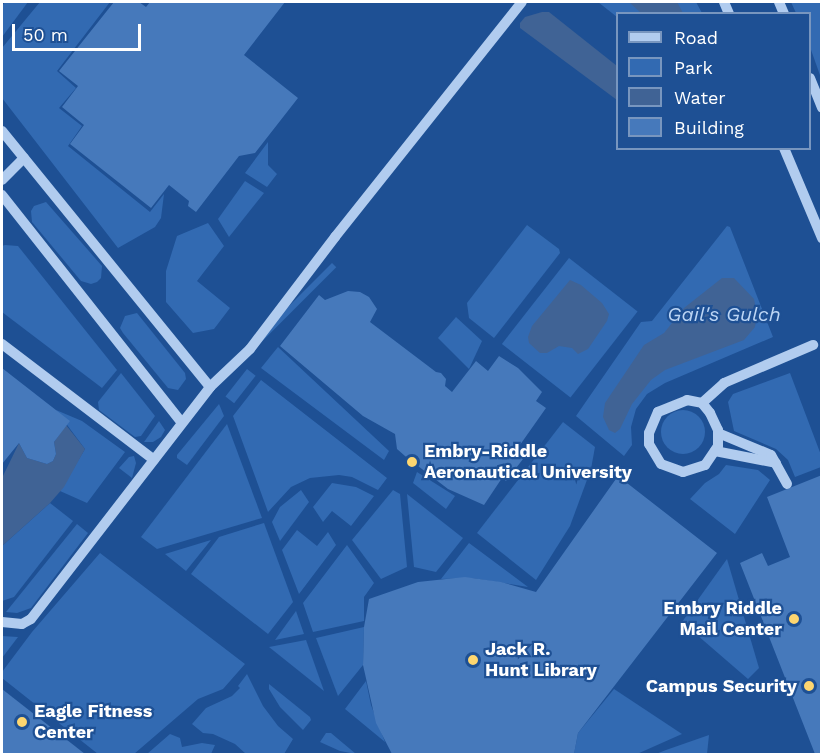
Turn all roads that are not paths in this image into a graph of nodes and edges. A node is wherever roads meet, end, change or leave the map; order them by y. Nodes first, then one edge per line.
1 (522, 2) edge
2 (811, 80) edge
3 (822, 108) edge
4 (2, 130) edge
5 (785, 150) edge
6 (24, 158) junction
7 (2, 180) edge
8 (2, 195) edge
9 (822, 237) edge
10 (2, 344) edge
11 (813, 345) dead end
12 (210, 387) junction
13 (702, 403) junction
14 (182, 423) junction
15 (718, 433) junction
16 (715, 451) junction
17 (154, 460) junction
18 (776, 463) junction
19 (788, 484) dead end
20 (2, 622) edge

1 - 12 street
2 - 3 street
4 - 6 street
5 - 9 street
6 - 7 street
6 - 12 street
8 - 14 street
10 - 17 street
11 - 13 street
12 - 14 street
13 - 15 street
13 - 16 street
14 - 17 street
15 - 16 street
15 - 18 street
16 - 18 street
17 - 20 street
18 - 19 street

